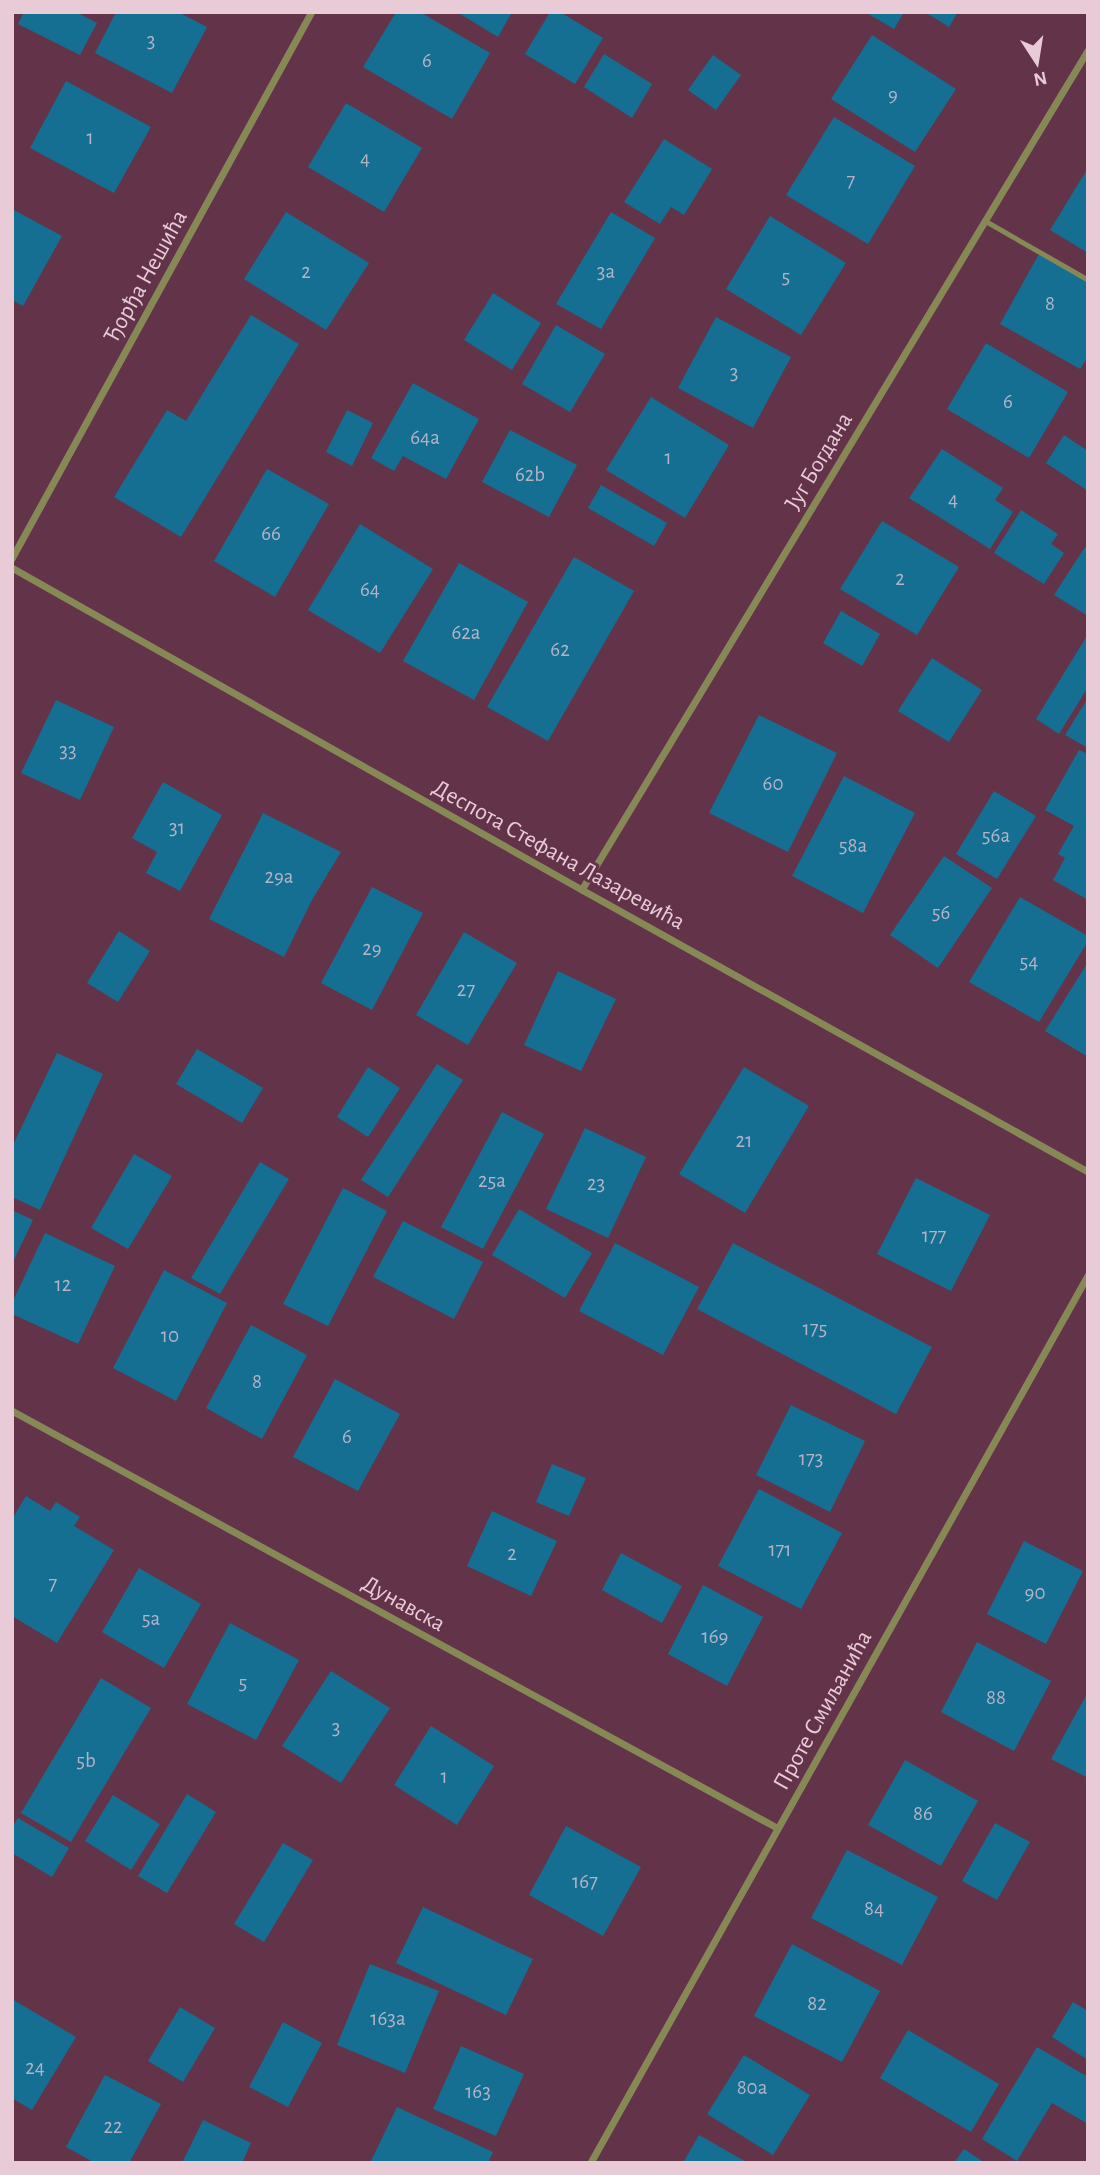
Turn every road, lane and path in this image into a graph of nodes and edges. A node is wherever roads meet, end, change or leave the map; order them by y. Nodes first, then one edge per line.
1 (312, 12) edge
2 (1088, 51) edge
3 (985, 221) junction
4 (1088, 280) edge
5 (12, 559) edge
6 (12, 568) edge
7 (582, 890) junction
8 (1088, 1172) edge
9 (1088, 1276) edge
10 (12, 1411) edge
11 (777, 1828) junction
12 (591, 2163) edge

1 - 5 street, Ђорђа Нешића
2 - 3 street, Југ Богдана
3 - 4 lane
3 - 7 street, Југ Богдана
6 - 7 street, Деспота Стефана Лазаревића
7 - 8 street, Деспота Стефана Лазаревића
9 - 11 street, Проте Смиљанића
10 - 11 street, Дунавска
11 - 12 street, Проте Смиљанића

